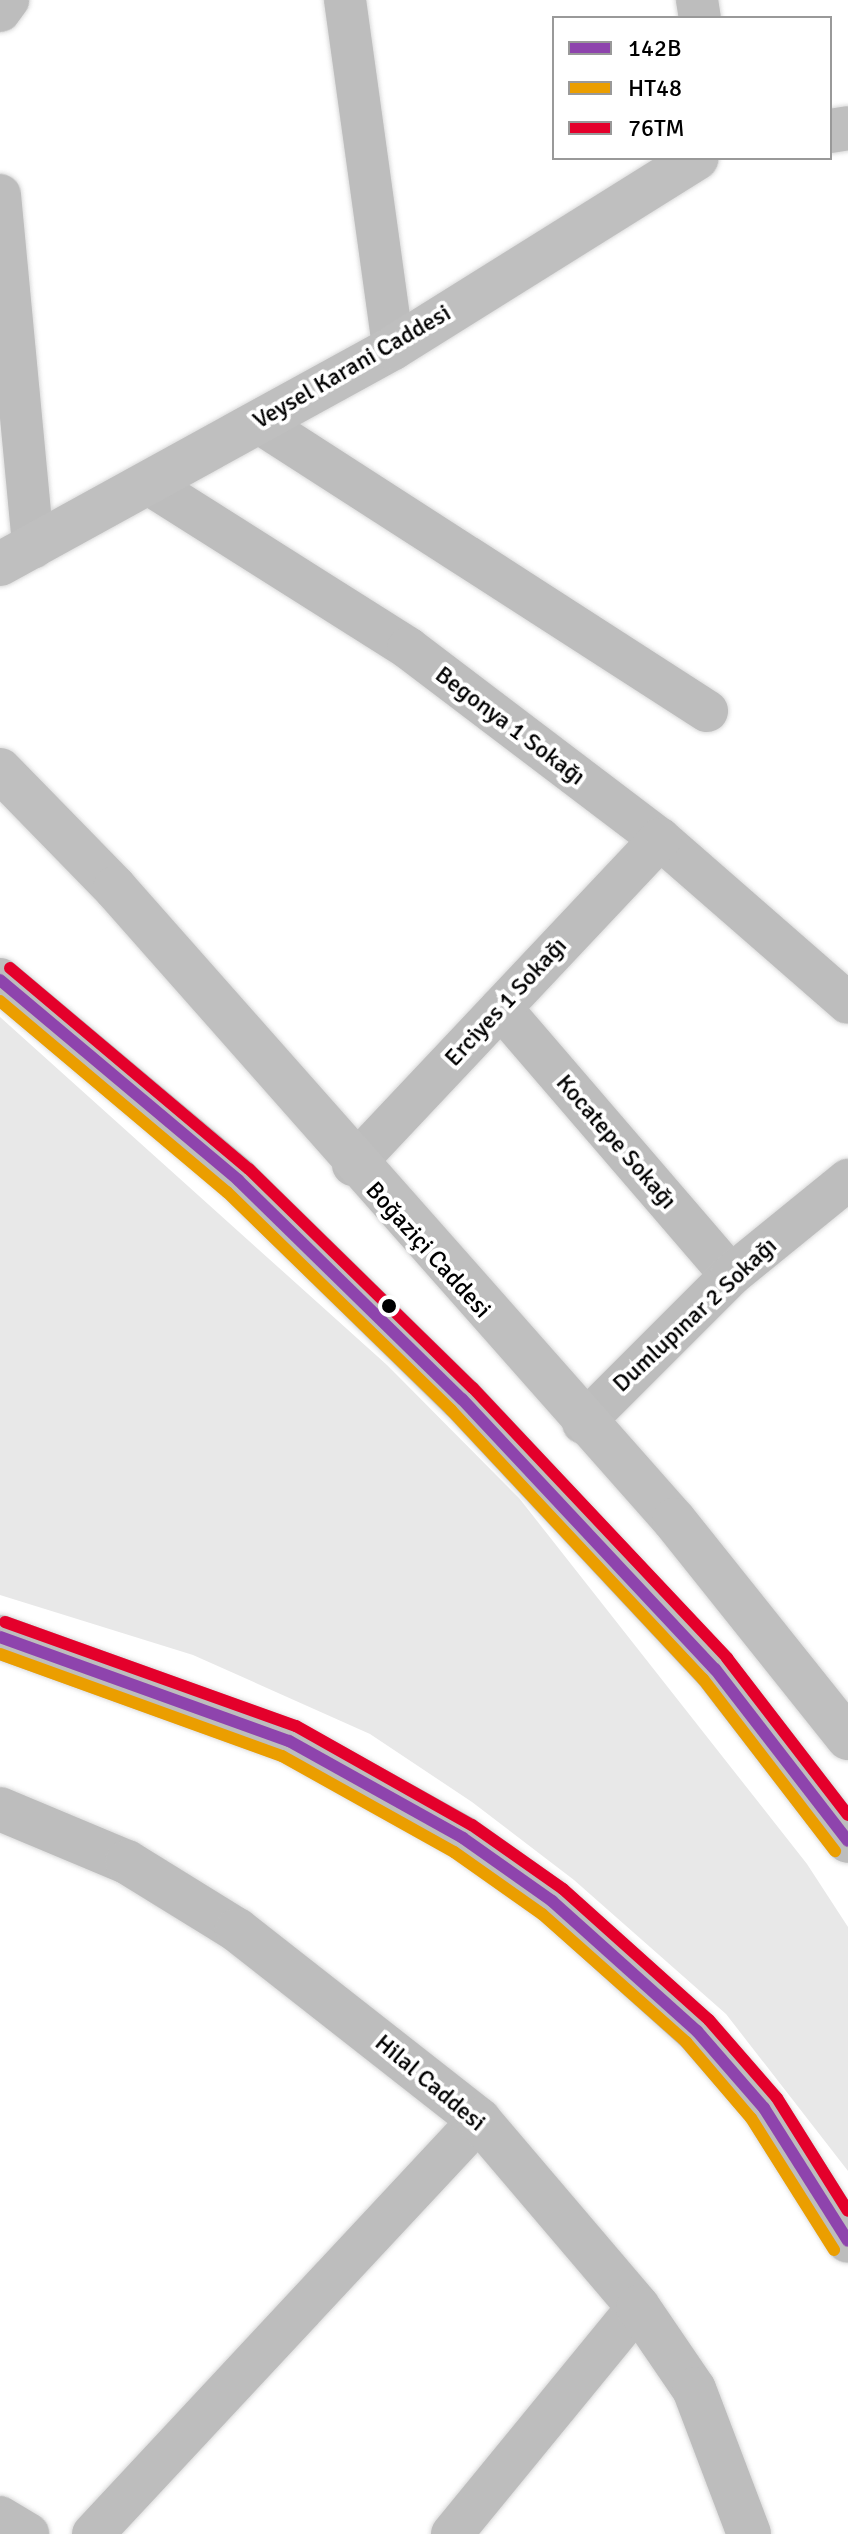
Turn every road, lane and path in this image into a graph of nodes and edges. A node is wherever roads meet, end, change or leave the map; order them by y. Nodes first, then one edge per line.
1 (8, 0) edge
2 (345, 0) edge
3 (0, 11) edge
4 (694, 160) edge
5 (0, 195) edge
6 (393, 348) junction
7 (258, 422) junction
8 (147, 483) junction
9 (17, 556) edge
10 (707, 711) dead end
11 (0, 770) edge
12 (660, 839) junction
13 (0, 980) edge
14 (848, 1003) edge
15 (501, 1008) junction
16 (353, 1165) junction
17 (848, 1180) edge
18 (731, 1275) junction
19 (583, 1423) junction
20 (0, 1637) edge
21 (848, 1738) edge
22 (0, 1809) edge
23 (848, 1841) edge
24 (479, 2120) junction
25 (848, 2241) edge
26 (638, 2307) junction
27 (0, 2517) edge
28 (28, 2534) edge
29 (93, 2534) edge
30 (452, 2534) edge
31 (749, 2534) edge

1 - 3 street
2 - 6 street
4 - 6 main road, Veysel Karani Caddesi
5 - 9 street
6 - 7 main road, Veysel Karani Caddesi
7 - 8 main road, Veysel Karani Caddesi
7 - 10 street
8 - 9 main road, Veysel Karani Caddesi
8 - 12 street, Begonya 1 Sokağı
11 - 16 main road, Boğaziçi Caddesi
12 - 14 street, Begonya 1 Sokağı
12 - 15 street, Erciyes 1 Sokağı
13 - 23 main road
15 - 16 street, Erciyes 1 Sokağı
15 - 18 street, Kocatepe Sokağı
16 - 19 main road, Boğaziçi Caddesi
17 - 18 street, Dumlupınar 2 Sokağı
18 - 19 street, Dumlupınar 2 Sokağı
19 - 21 main road, Boğaziçi Caddesi
20 - 25 main road
22 - 24 main road, Hilal Caddesi
24 - 26 main road, Hilal Caddesi
24 - 29 street
26 - 30 street
26 - 31 main road, Hilal Caddesi
27 - 28 street

